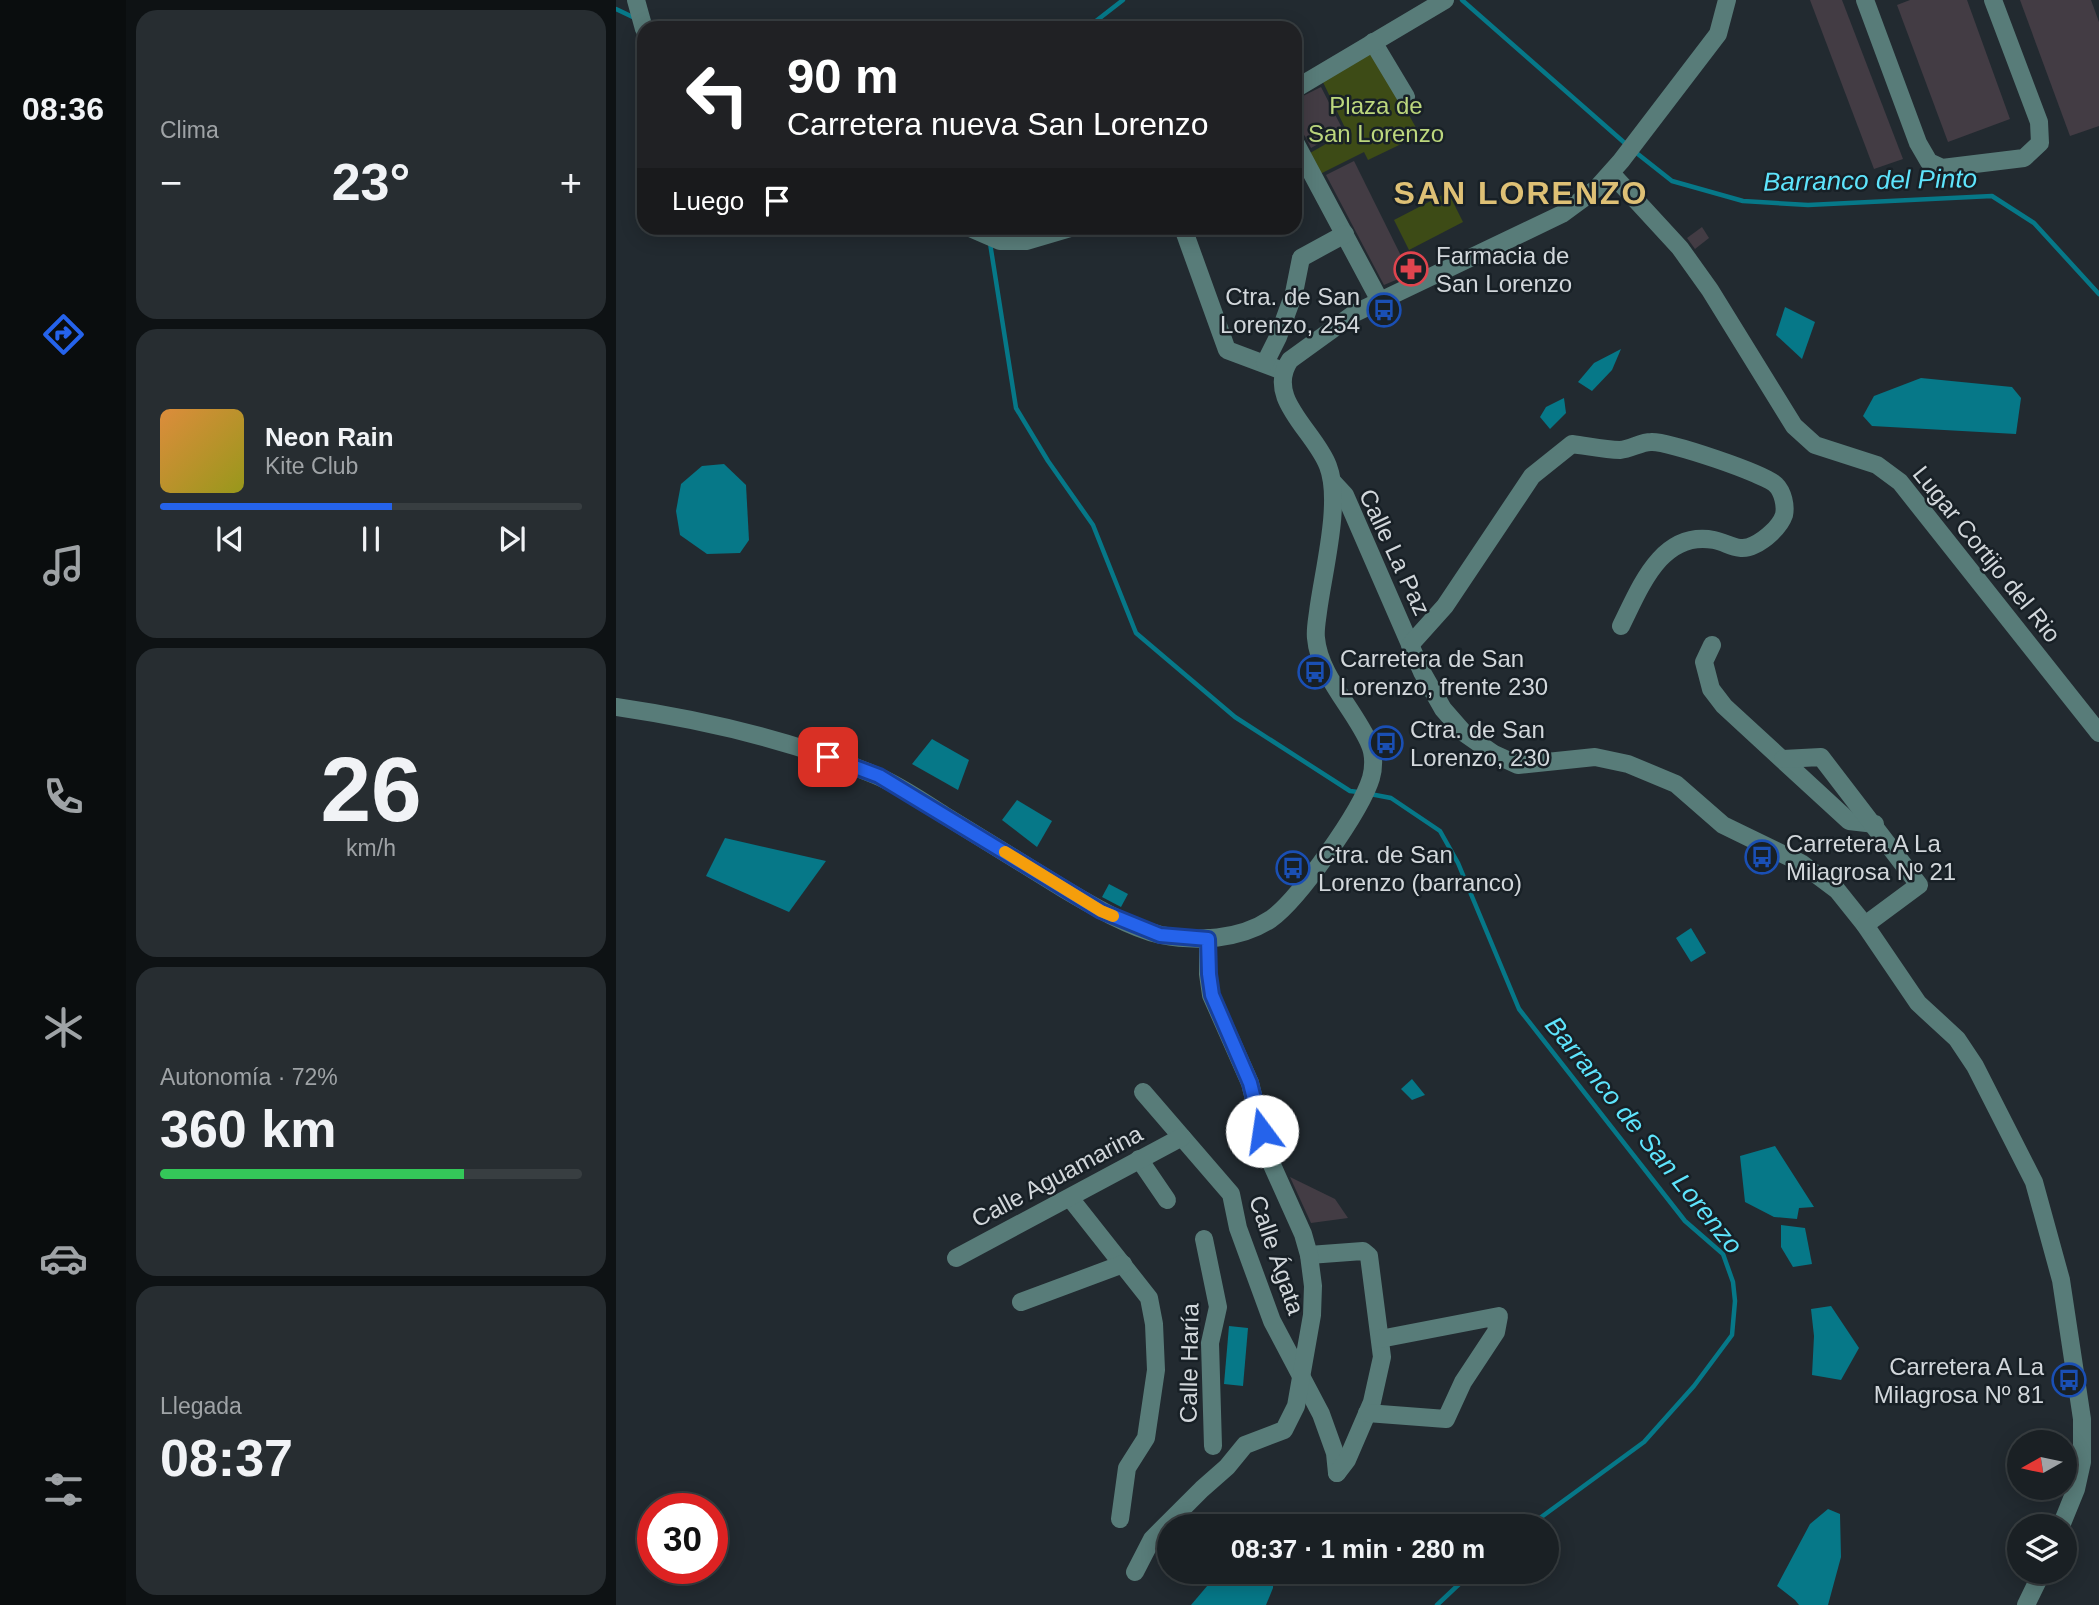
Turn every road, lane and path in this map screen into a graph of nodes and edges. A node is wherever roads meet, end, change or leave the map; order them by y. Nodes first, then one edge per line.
1 (635, 0) edge
2 (1445, 0) edge
3 (1727, 0) edge
4 (1865, 0) edge
5 (1993, 0) edge
6 (642, 21) edge
7 (1373, 42) junction
8 (1302, 85) edge
9 (1406, 97) dead end
10 (1302, 155) edge
11 (1611, 173) junction
12 (1345, 234) junction
13 (986, 235) edge
14 (1046, 235) edge
15 (1185, 235) edge
16 (1380, 301) junction
17 (1265, 363) junction
18 (1283, 371) junction
19 (1332, 481) junction
20 (1621, 626) dead end
21 (1410, 645) junction
22 (1712, 645) dead end
23 (616, 707) edge
24 (2099, 733) edge
25 (1783, 759) junction
26 (1875, 824) junction
27 (1865, 925) junction
28 (1208, 939) junction
29 (1143, 1092) dead end
30 (1182, 1137) junction
31 (1139, 1159) junction
32 (1070, 1198) junction
33 (1167, 1200) dead end
34 (1204, 1240) dead end
35 (1309, 1255) junction
36 (956, 1258) dead end
37 (1123, 1264) junction
38 (1021, 1302) dead end
39 (1380, 1339) junction
40 (1302, 1376) junction
41 (1367, 1413) junction
42 (1213, 1446) dead end
43 (2067, 1514) edge
44 (1120, 1520) dead end
45 (1135, 1572) dead end
46 (2036, 1584) edge
47 (2026, 1605) edge

1 - 6 street
2 - 7 street
3 - 11 street
4 - 5 street
7 - 8 street
7 - 9 street
10 - 12 street
11 - 16 street
11 - 24 street, Lugar Cortijo del Rio
12 - 16 street
12 - 17 street
13 - 14 street
15 - 17 street
16 - 18 street
17 - 18 street
18 - 19 street, Calle La Paz
19 - 21 street, Calle La Paz
19 - 28 street
20 - 21 street
21 - 27 street, Calle La Paz
22 - 25 street
23 - 28 street
25 - 26 street
25 - 26 street
26 - 27 street
27 - 43 street, Calle La Paz
28 - 35 street
29 - 30 street, Calle Ágata
30 - 31 street, Calle Aguamarina
30 - 40 street, Calle Ágata
31 - 32 street, Calle Aguamarina
31 - 33 street
32 - 36 street, Calle Aguamarina
32 - 37 street
34 - 42 street, Calle Haría
35 - 39 street
35 - 40 street
37 - 38 street
37 - 44 street
39 - 41 street
39 - 41 street
40 - 41 street, Calle Ágata
40 - 45 street
46 - 47 street

